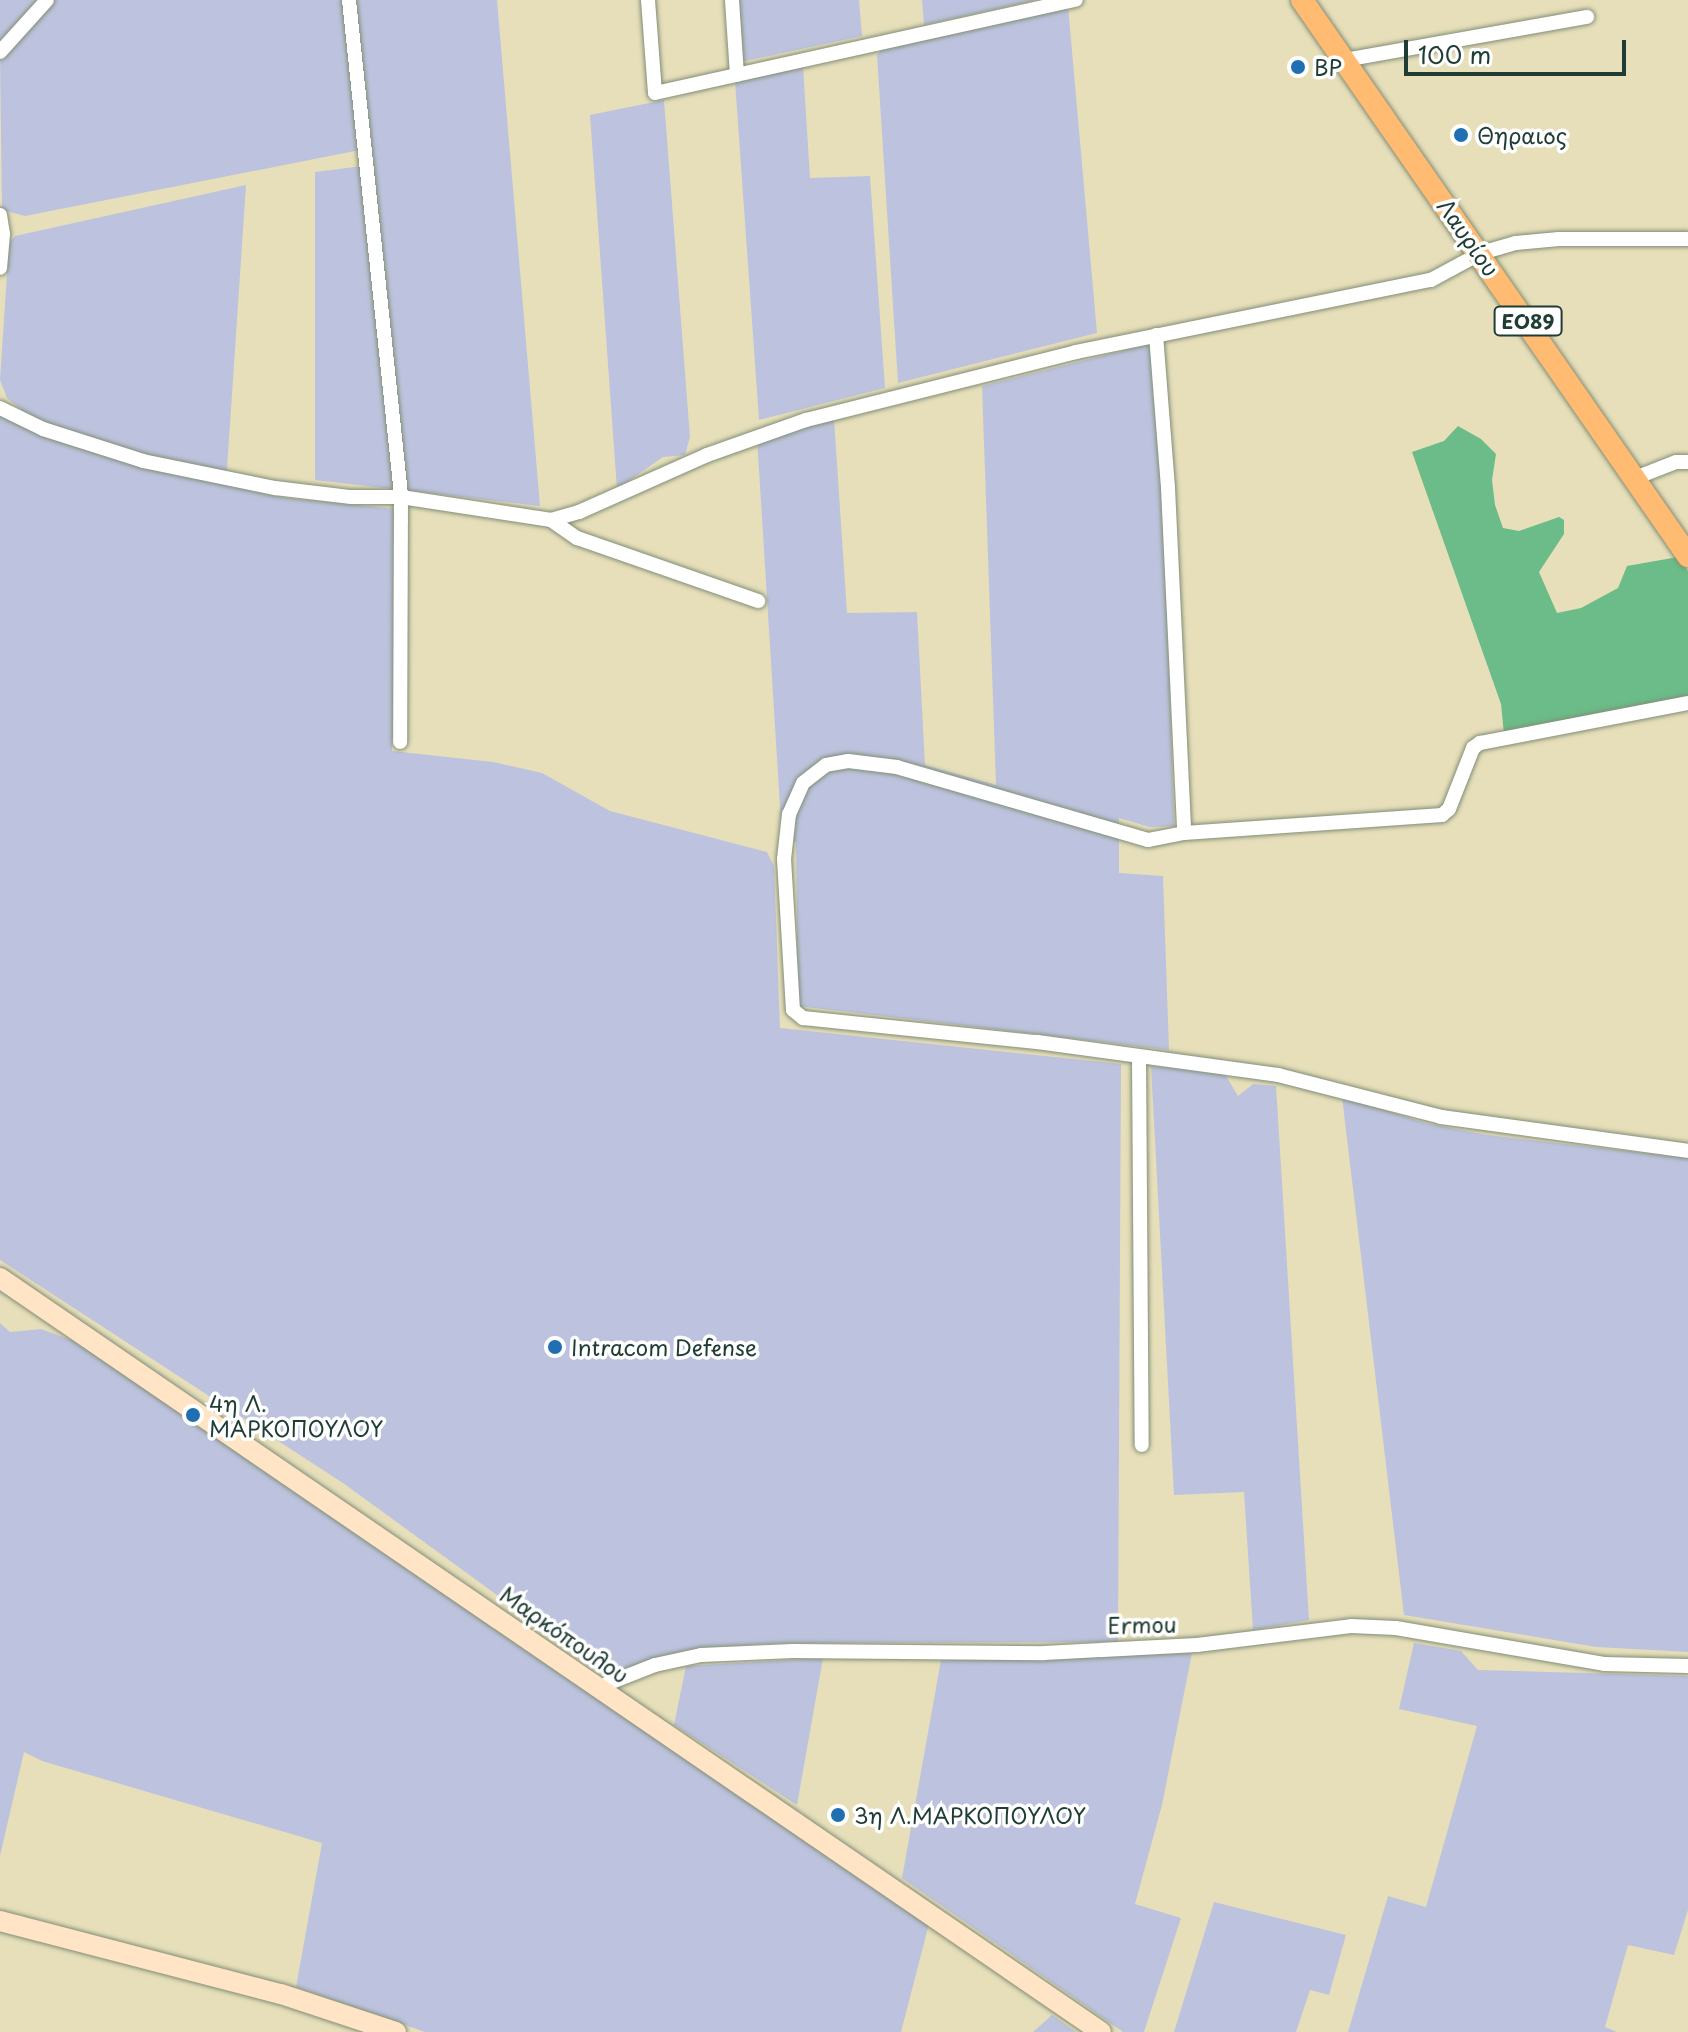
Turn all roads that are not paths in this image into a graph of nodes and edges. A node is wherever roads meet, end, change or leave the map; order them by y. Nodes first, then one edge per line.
1 (47, 0) edge
2 (349, 0) edge
3 (648, 0) edge
4 (732, 0) edge
5 (1076, 0) edge
6 (1302, 0) edge
7 (1587, 17) dead end
8 (0, 52) edge
9 (1345, 60) junction
10 (737, 75) junction
11 (0, 215) edge
12 (1688, 239) edge
13 (1481, 253) junction
14 (0, 268) edge
15 (1156, 335) junction
16 (0, 408) edge
17 (1688, 462) edge
18 (1635, 478) junction
19 (401, 497) junction
20 (551, 520) junction
21 (1688, 556) edge
22 (758, 601) dead end
23 (1688, 703) edge
24 (400, 742) dead end
25 (1184, 833) junction
26 (1139, 1057) junction
27 (1688, 1151) edge
28 (0, 1278) edge
29 (1142, 1445) dead end
30 (1688, 1666) edge
31 (599, 1687) junction
32 (0, 1921) edge
33 (396, 2032) edge
34 (1101, 2032) edge

1 - 8 street
2 - 19 street
3 - 10 street
4 - 10 street
5 - 10 street
6 - 9 main road, Λαυρίου / ΕΟ89
7 - 9 street
9 - 13 main road, Λαυρίου / ΕΟ89
11 - 14 street
12 - 13 street
13 - 15 street
13 - 18 main road, Λαυρίου / ΕΟ89
15 - 20 street
15 - 25 street
16 - 19 street
17 - 18 street
18 - 21 main road, Λαυρίου / ΕΟ89
19 - 20 street
19 - 24 street
20 - 22 street
23 - 25 street
25 - 26 street
26 - 27 street
26 - 29 street
28 - 31 main road, Μαρκόπουλου
30 - 31 street, Ermou
31 - 34 main road, Μαρκόπουλου
32 - 33 main road

